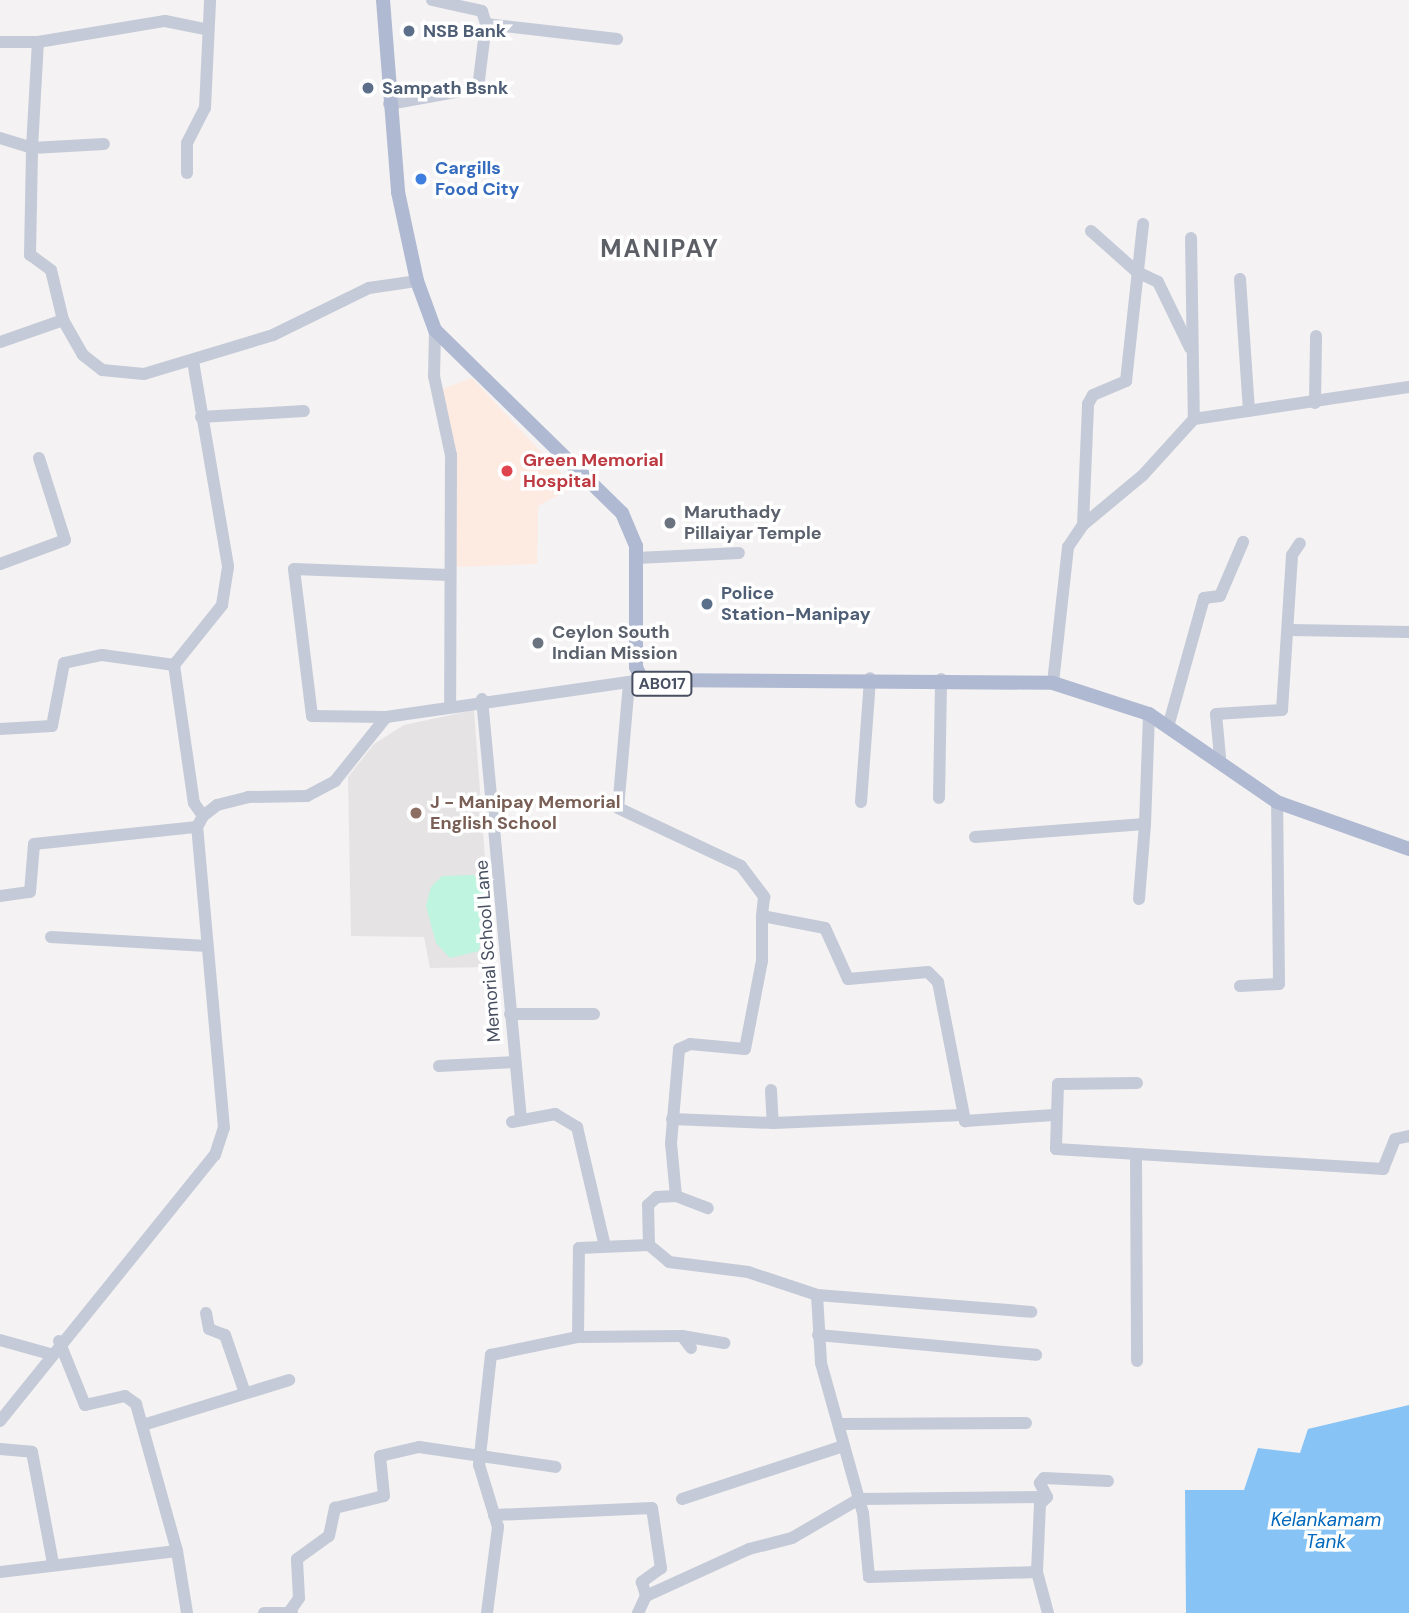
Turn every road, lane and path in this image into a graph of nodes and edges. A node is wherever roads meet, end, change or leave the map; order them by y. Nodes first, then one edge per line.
1 (210, 0) edge
2 (383, 0) edge
3 (432, 0) edge
4 (486, 24) junction
5 (205, 29) junction
6 (617, 39) dead end
7 (0, 42) edge
8 (38, 42) junction
9 (389, 104) junction
10 (0, 138) edge
11 (104, 144) dead end
12 (32, 149) junction
13 (187, 173) dead end
14 (1143, 224) dead end
15 (1091, 231) dead end
16 (1191, 237) dead end
17 (1137, 272) junction
18 (1240, 279) dead end
19 (416, 281) junction
20 (62, 320) junction
21 (435, 330) junction
22 (1316, 336) dead end
23 (0, 342) edge
24 (1191, 352) junction
25 (193, 362) junction
26 (1409, 387) edge
27 (1315, 403) junction
28 (304, 411) dead end
29 (1249, 411) junction
30 (201, 417) junction
31 (1194, 419) junction
32 (39, 458) dead end
33 (1083, 524) junction
34 (1243, 542) dead end
35 (1300, 543) dead end
36 (739, 553) dead end
37 (637, 558) junction
38 (0, 564) edge
39 (449, 575) junction
40 (1290, 630) junction
41 (1409, 632) edge
42 (174, 665) junction
43 (870, 677) junction
44 (941, 679) junction
45 (635, 681) junction
46 (1053, 682) junction
47 (482, 699) junction
48 (450, 704) junction
49 (1149, 714) junction
50 (386, 717) junction
51 (1168, 727) junction
52 (0, 729) edge
53 (1220, 757) junction
54 (939, 797) dead end
55 (861, 802) dead end
56 (1277, 802) junction
57 (200, 821) junction
58 (1145, 824) junction
59 (975, 837) dead end
60 (1409, 849) edge
61 (0, 896) edge
62 (1139, 899) dead end
63 (762, 916) junction
64 (51, 937) dead end
65 (207, 946) junction
66 (1240, 986) dead end
67 (510, 1014) junction
68 (594, 1014) dead end
69 (513, 1062) junction
70 (439, 1066) dead end
71 (1137, 1083) dead end
72 (771, 1090) dead end
73 (963, 1115) junction
74 (1054, 1115) junction
75 (673, 1119) junction
76 (773, 1123) junction
77 (1409, 1136) edge
78 (1136, 1156) junction
79 (676, 1196) junction
80 (708, 1208) dead end
81 (649, 1245) junction
82 (605, 1246) junction
83 (817, 1295) junction
84 (1031, 1312) dead end
85 (206, 1313) dead end
86 (818, 1335) junction
87 (682, 1336) junction
88 (578, 1337) junction
89 (0, 1340) edge
90 (59, 1341) junction
91 (724, 1343) dead end
92 (691, 1348) dead end
93 (50, 1354) junction
94 (1036, 1355) dead end
95 (1137, 1361) dead end
96 (289, 1380) dead end
97 (245, 1393) junction
98 (0, 1421) edge
99 (1026, 1423) dead end
100 (841, 1424) junction
101 (143, 1425) junction
102 (844, 1446) junction
103 (0, 1449) edge
104 (479, 1455) junction
105 (556, 1467) dead end
106 (1108, 1480) dead end
107 (1047, 1497) junction
108 (682, 1499) dead end
109 (859, 1499) junction
110 (494, 1515) junction
111 (177, 1551) junction
112 (53, 1563) junction
113 (0, 1572) edge
114 (1037, 1572) junction
115 (646, 1596) junction
116 (291, 1612) edge
117 (187, 1613) edge
118 (264, 1613) edge
119 (487, 1613) edge
120 (638, 1613) edge
121 (1048, 1613) edge

1 - 5 street
2 - 9 main road, AB017
3 - 4 street
4 - 6 street
4 - 9 street
5 - 8 street
5 - 13 street
7 - 8 street
8 - 12 street
9 - 19 main road, AB017
10 - 12 street
11 - 12 street
12 - 20 street
14 - 17 street
15 - 17 street
16 - 24 street
17 - 24 street
17 - 33 street
18 - 29 street
19 - 21 main road, AB017
19 - 25 street
20 - 23 street
20 - 25 street
21 - 37 main road, AB017
21 - 39 street
22 - 27 street
24 - 31 street
25 - 30 street
26 - 27 street
27 - 29 street
28 - 30 street
29 - 31 street
30 - 42 street
31 - 33 street
32 - 38 street
33 - 46 street
34 - 51 street
35 - 40 street
36 - 37 street
37 - 45 main road, AB017
39 - 48 street
39 - 50 street
40 - 41 street
40 - 53 street
42 - 52 street
42 - 57 street
43 - 44 main road, AB017
43 - 45 main road, AB017
43 - 55 street
44 - 46 main road, AB017
44 - 54 street
45 - 47 street
45 - 63 street
46 - 49 main road, AB017
47 - 48 street
47 - 67 street, Memorial School Lane
48 - 50 street
49 - 51 main road, AB017
49 - 58 street
50 - 57 street
51 - 53 main road, AB017
53 - 56 main road, AB017
56 - 60 main road, AB017
56 - 66 street
57 - 61 street
57 - 65 street
58 - 59 street
58 - 62 street
63 - 73 street
63 - 75 street
64 - 65 street
65 - 90 street
67 - 68 street
67 - 69 street, Memorial School Lane
69 - 70 street
69 - 82 street, Memorial School Lane
71 - 74 street
72 - 76 street
73 - 74 street
73 - 76 street
74 - 78 street
75 - 76 street
75 - 79 street
77 - 78 street
78 - 95 street
79 - 80 street
79 - 81 street
81 - 82 street
81 - 83 street
82 - 88 street
83 - 84 street
83 - 86 street
85 - 97 street
86 - 94 street
86 - 100 street
87 - 88 street
87 - 91 street
87 - 92 street
88 - 104 street
89 - 93 street
90 - 93 street
90 - 101 street
93 - 98 street
96 - 97 street
97 - 101 street
99 - 100 street
100 - 102 street
101 - 111 street
102 - 108 street
102 - 109 street
103 - 112 street
104 - 105 street
104 - 110 street
104 - 116 street
106 - 107 street
107 - 109 street
107 - 114 street
109 - 114 street
109 - 115 street
110 - 115 street
110 - 119 street
111 - 112 street
111 - 117 street
112 - 113 street
114 - 121 street
115 - 120 street
116 - 118 street

